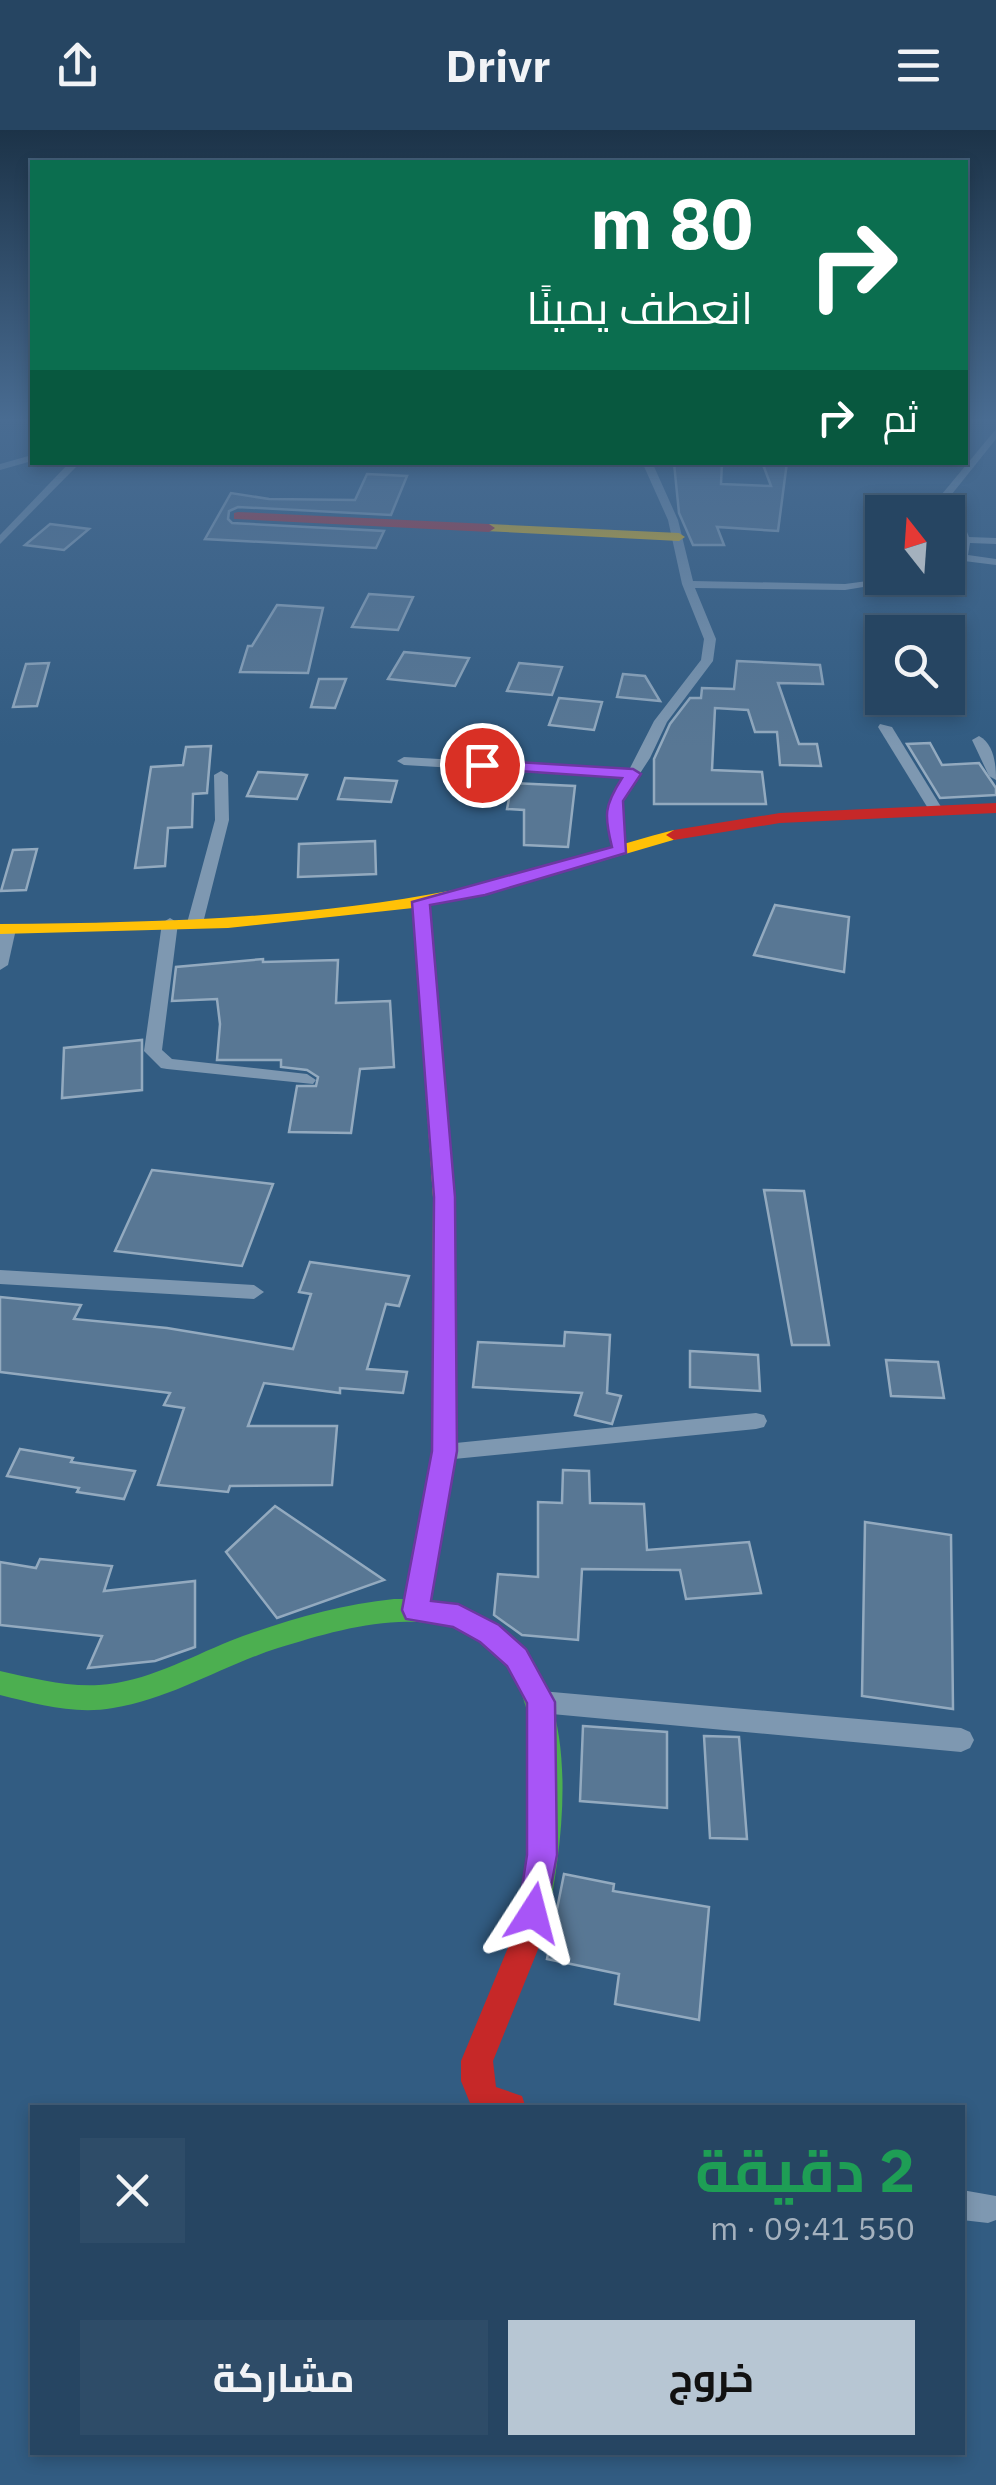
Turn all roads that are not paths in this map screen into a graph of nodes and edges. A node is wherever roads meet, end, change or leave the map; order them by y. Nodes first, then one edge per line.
1 (467, 527) edge
2 (675, 527) edge
3 (679, 537) junction
4 (965, 540) edge
5 (996, 541) edge
6 (965, 557) edge
7 (996, 562) edge
8 (688, 584) junction
9 (865, 584) edge
10 (885, 727) dead end
11 (979, 740) dead end
12 (404, 761) dead end
13 (633, 774) junction
14 (221, 775) dead end
15 (996, 776) edge
16 (996, 808) edge
17 (936, 810) junction
18 (620, 850) junction
19 (421, 902) junction
20 (170, 923) junction
21 (195, 923) junction
22 (4, 930) edge
23 (0, 966) edge
24 (307, 1080) dead end
25 (0, 1277) edge
26 (254, 1292) dead end
27 (756, 1421) dead end
28 (444, 1451) junction
29 (416, 1610) junction
30 (0, 1683) edge
31 (541, 1702) junction
32 (961, 1740) dead end
33 (501, 2105) edge

1 - 3 street
2 - 3 street
3 - 8 street
4 - 5 street
6 - 7 street
8 - 9 street
8 - 13 street
10 - 17 street
11 - 15 street
12 - 13 street
13 - 18 street
14 - 21 street
16 - 17 street
17 - 18 street
18 - 19 street
19 - 21 street
19 - 28 street
20 - 21 street
20 - 22 street
20 - 24 street
22 - 23 street
25 - 26 street
27 - 28 street
28 - 29 street
29 - 30 street
29 - 31 street
31 - 32 street
31 - 33 street

